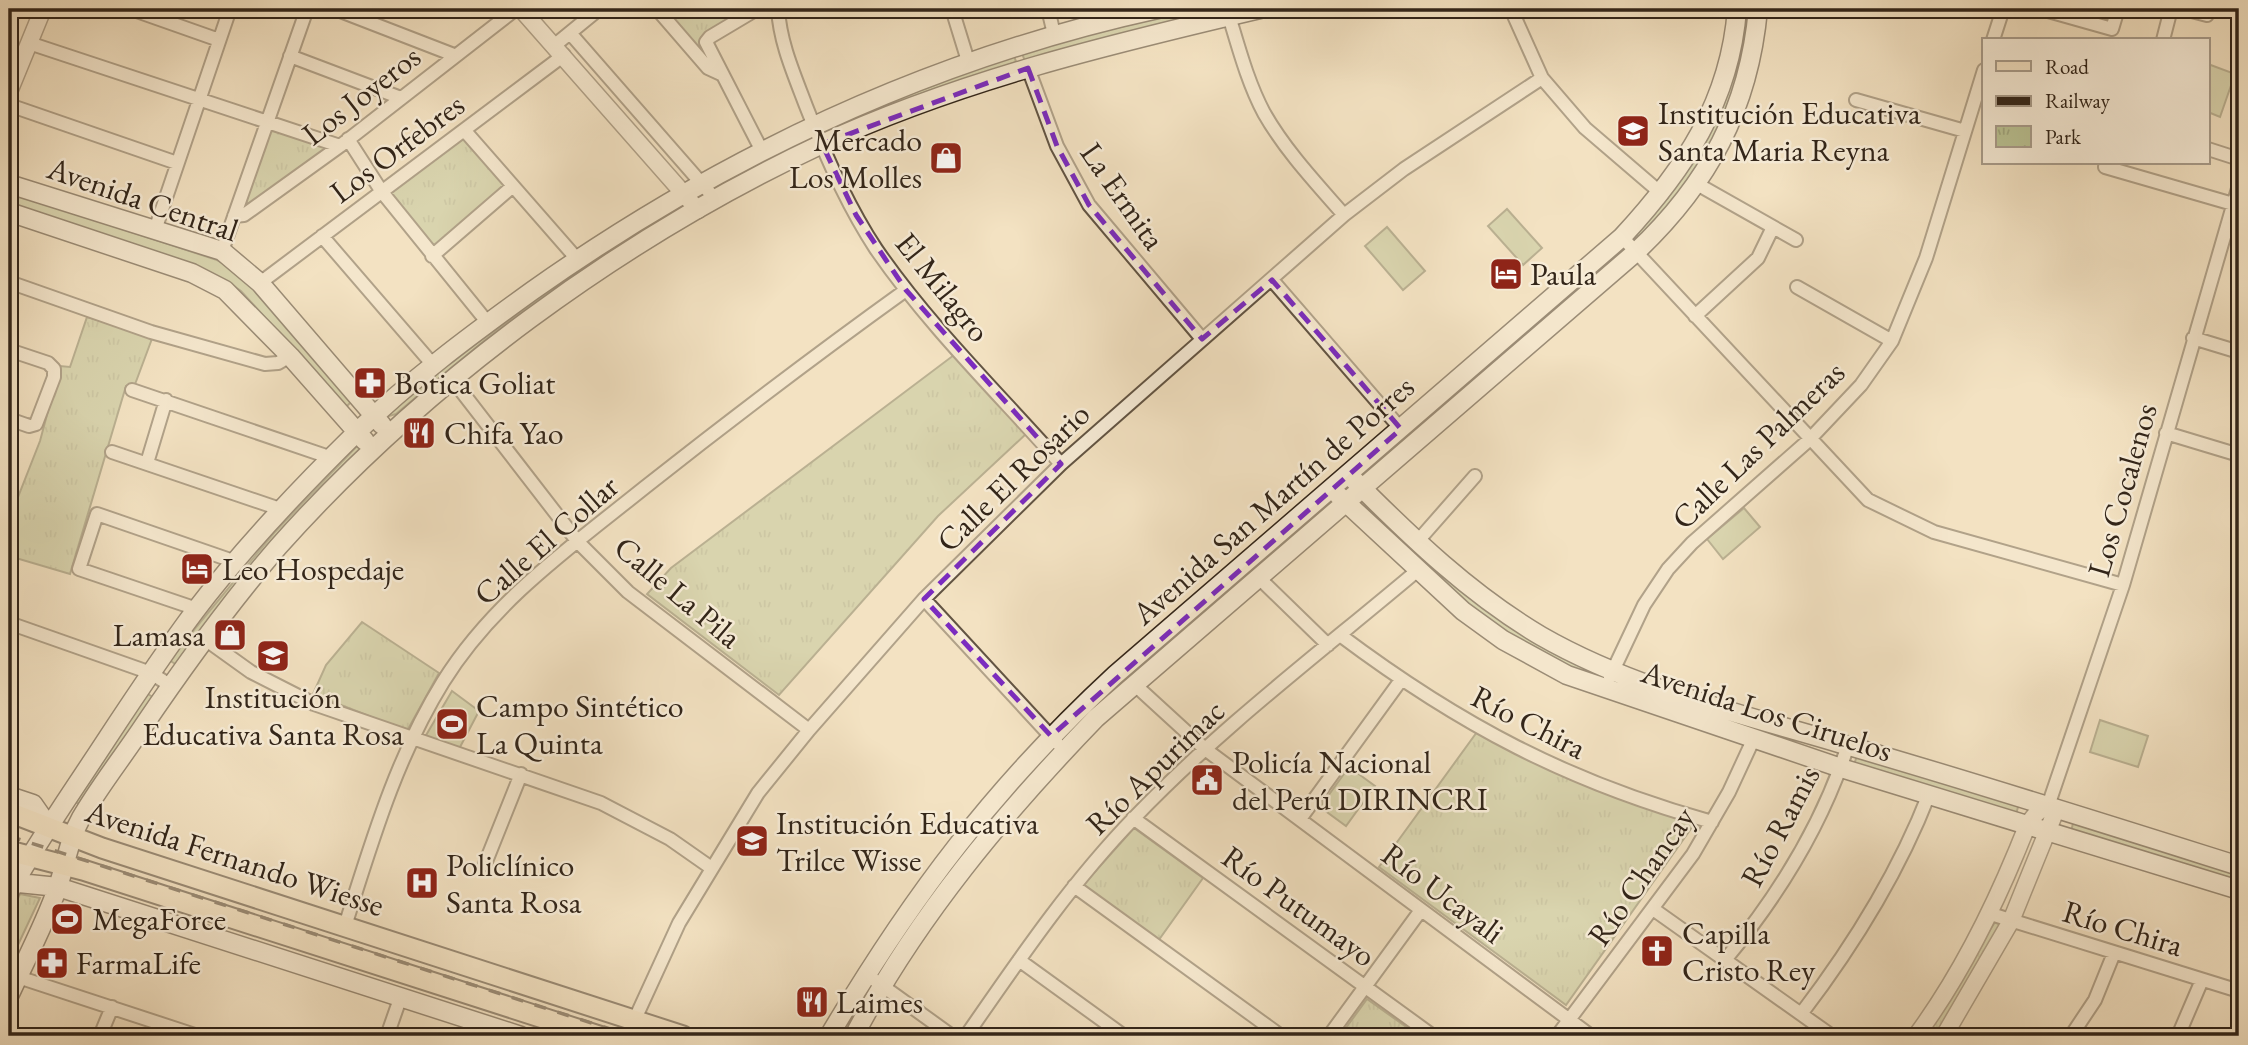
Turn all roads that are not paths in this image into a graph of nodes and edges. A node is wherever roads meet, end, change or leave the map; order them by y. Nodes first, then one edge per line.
1 (43, 9) edge
2 (131, 9) edge
3 (230, 9) edge
4 (307, 9) edge
5 (335, 9) edge
6 (519, 9) edge
7 (599, 9) edge
8 (657, 9) edge
9 (757, 9) edge
10 (775, 9) edge
11 (796, 9) edge
12 (952, 9) edge
13 (1048, 9) edge
14 (1260, 9) edge
15 (1511, 9) edge
16 (1737, 9) edge
17 (1758, 9) edge
18 (2004, 9) edge
19 (2041, 9) edge
20 (2118, 9) edge
21 (2171, 9) edge
22 (2184, 9) edge
23 (1148, 10) edge
24 (2207, 15) dead end
25 (1229, 16) junction
26 (570, 33) junction
27 (1054, 34) junction
28 (1994, 38) edge
29 (2164, 38) edge
30 (219, 40) junction
31 (29, 43) junction
32 (560, 50) junction
33 (290, 55) junction
34 (454, 55) junction
35 (1728, 58) junction
36 (968, 61) junction
37 (1750, 63) junction
38 (1028, 68) junction
39 (721, 74) junction
40 (1542, 78) junction
41 (11, 82) edge
42 (1982, 84) edge
43 (401, 98) junction
44 (199, 99) junction
45 (1856, 100) dead end
46 (9, 105) edge
47 (1710, 116) junction
48 (267, 120) junction
49 (1731, 123) junction
50 (814, 125) junction
51 (465, 131) junction
52 (1965, 131) junction
53 (344, 143) junction
54 (822, 144) junction
55 (2210, 150) edge
56 (762, 151) junction
57 (2239, 159) edge
58 (177, 163) junction
59 (2105, 167) dead end
60 (702, 183) junction
61 (9, 184) edge
62 (1697, 184) junction
63 (2239, 185) edge
64 (513, 186) junction
65 (382, 192) junction
66 (684, 193) junction
67 (1662, 194) junction
68 (716, 200) junction
69 (2234, 205) junction
70 (698, 210) junction
71 (9, 212) edge
72 (1344, 215) junction
73 (234, 216) junction
74 (1773, 227) junction
75 (155, 230) junction
76 (322, 236) junction
77 (1622, 237) junction
78 (1796, 240) dead end
79 (222, 251) junction
80 (1636, 252) junction
81 (432, 256) junction
82 (577, 259) junction
83 (1583, 270) junction
84 (1272, 280) junction
85 (9, 282) edge
86 (260, 283) junction
87 (1597, 286) junction
88 (1797, 287) dead end
89 (906, 290) junction
90 (1695, 316) junction
91 (488, 323) junction
92 (2193, 338) junction
93 (1202, 339) junction
94 (1503, 340) junction
95 (1892, 341) junction
96 (9, 350) edge
97 (2239, 352) edge
98 (1516, 355) junction
99 (290, 356) junction
100 (434, 366) junction
101 (452, 379) junction
102 (132, 390) dead end
103 (166, 400) junction
104 (374, 416) junction
105 (9, 419) edge
106 (1401, 429) junction
107 (357, 432) junction
108 (2166, 433) junction
109 (392, 435) junction
110 (1809, 440) junction
111 (374, 451) junction
112 (112, 452) dead end
113 (2239, 455) edge
114 (332, 458) junction
115 (147, 463) junction
116 (1060, 464) junction
117 (1348, 474) junction
118 (1475, 476) dead end
119 (1331, 488) junction
120 (1362, 488) junction
121 (10, 490) edge
122 (1346, 502) junction
123 (9, 506) edge
124 (284, 510) junction
125 (578, 542) junction
126 (1417, 542) junction
127 (236, 562) junction
128 (1418, 570) junction
129 (1259, 578) junction
130 (2123, 585) junction
131 (924, 599) junction
132 (197, 609) junction
133 (9, 623) edge
134 (1340, 635) junction
135 (205, 639) junction
136 (1328, 645) junction
137 (1613, 670) junction
138 (151, 673) junction
139 (1401, 680) junction
140 (1135, 684) junction
141 (171, 686) junction
142 (1604, 690) junction
143 (808, 730) junction
144 (1051, 736) junction
145 (411, 738) junction
146 (1754, 738) junction
147 (1848, 745) junction
148 (1205, 749) junction
149 (1064, 751) junction
150 (94, 758) junction
151 (1841, 768) junction
152 (114, 770) junction
153 (521, 774) junction
154 (1929, 794) junction
155 (9, 796) edge
156 (2048, 806) junction
157 (62, 807) junction
158 (9, 813) edge
159 (83, 816) junction
160 (1133, 818) junction
161 (1300, 819) junction
162 (1712, 822) junction
163 (2028, 825) junction
164 (48, 827) junction
165 (2049, 832) junction
166 (72, 836) junction
167 (9, 851) edge
168 (31, 858) junction
169 (65, 864) junction
170 (485, 864) dead end
171 (2239, 866) edge
172 (710, 867) junction
173 (11, 886) edge
174 (1074, 886) junction
175 (58, 887) junction
176 (2239, 890) edge
177 (1653, 909) junction
178 (1421, 910) junction
179 (1991, 914) junction
180 (2011, 920) junction
181 (345, 926) junction
182 (2114, 953) junction
183 (1019, 960) junction
184 (1725, 960) junction
185 (866, 974) junction
186 (13, 975) edge
187 (2202, 980) junction
188 (884, 987) junction
189 (1365, 987) junction
190 (2239, 991) edge
191 (9, 996) edge
192 (401, 996) junction
193 (112, 1007) junction
194 (1801, 1014) junction
195 (635, 1019) junction
196 (1569, 1020) junction
197 (100, 1036) edge
198 (196, 1036) edge
199 (387, 1036) edge
200 (521, 1036) edge
201 (599, 1036) edge
202 (683, 1036) edge
203 (829, 1036) edge
204 (854, 1036) edge
205 (953, 1036) edge
206 (965, 1036) edge
207 (1125, 1036) edge
208 (1281, 1036) edge
209 (1329, 1036) edge
210 (1433, 1036) edge
211 (1557, 1036) edge
212 (1591, 1036) edge
213 (1832, 1036) edge
214 (1916, 1036) edge
215 (1944, 1036) edge
216 (2071, 1036) edge
217 (2178, 1036) edge

1 - 31 street
2 - 30 street
3 - 30 street
4 - 33 street
5 - 34 street
6 - 32 street
6 - 34 street, Los Joyeros
7 - 26 street, Los Orfebres
8 - 39 street
9 - 39 street
10 - 11 street
10 - 50 street, El Milagro
12 - 36 street
13 - 27 street
14 - 25 main road
15 - 40 street
16 - 35 main road, Avenida San Martín de Porres
17 - 37 main road, Avenida San Martín de Porres
18 - 28 street
19 - 20 street
21 - 29 street
22 - 24 street
23 - 27 main road
25 - 38 main road
25 - 72 street
26 - 32 street, Los Orfebres
26 - 60 street
27 - 36 main road
30 - 44 street
31 - 41 street
31 - 44 street
32 - 51 street, Los Orfebres
32 - 66 street
33 - 43 street
33 - 48 street
34 - 43 street, Los Joyeros
35 - 37 main road
35 - 47 main road, Avenida San Martín de Porres
36 - 50 main road
37 - 49 main road, Avenida San Martín de Porres
38 - 54 main road
38 - 93 street, La Ermita
39 - 56 street
40 - 67 street
40 - 72 street, Calle El Rosario
42 - 52 street, Calle Las Palmeras
43 - 53 street, Los Joyeros
44 - 48 street
44 - 58 street
45 - 52 street
46 - 58 street
47 - 49 main road
47 - 67 main road, Avenida San Martín de Porres
48 - 53 street
48 - 73 street
49 - 62 main road, Avenida San Martín de Porres
50 - 54 street, El Milagro
50 - 56 main road
51 - 64 street
51 - 65 street, Los Orfebres
52 - 95 street, Calle Las Palmeras
53 - 65 street
53 - 73 street, Los Joyeros
54 - 68 main road
54 - 89 street, El Milagro
55 - 57 street
56 - 60 main road
58 - 75 street
59 - 69 street
60 - 66 main road
60 - 68 street
61 - 75 main road, Avenida Central
62 - 74 street
62 - 80 main road, Avenida San Martín de Porres
63 - 69 street, Los Cocalenos
64 - 81 street
64 - 82 street
65 - 76 street, Los Orfebres
65 - 81 street
66 - 70 street
66 - 82 main road
67 - 77 main road, Avenida San Martín de Porres
68 - 70 main road
69 - 92 street, Los Cocalenos
70 - 101 main road
71 - 99 main road, Avenida Central
72 - 84 street, Calle El Rosario
73 - 79 street
74 - 78 street
74 - 90 street
75 - 79 main road, Avenida Central
76 - 86 street, Los Orfebres
76 - 100 street
77 - 80 street
77 - 83 main road, Avenida San Martín de Porres
79 - 86 main road, Avenida Central
80 - 87 main road, Avenida San Martín de Porres
80 - 90 street
81 - 91 street
82 - 91 main road
83 - 87 main road
83 - 94 main road, Avenida San Martín de Porres
84 - 93 street, Calle El Rosario
84 - 106 street
85 - 99 street
86 - 104 main road, Avenida Central
87 - 98 main road, Avenida San Martín de Porres
88 - 95 street
89 - 116 street, El Milagro
89 - 125 street, Calle El Collar
90 - 110 street
91 - 100 main road
92 - 97 street
92 - 108 street, Los Cocalenos
93 - 116 street, Calle El Rosario
94 - 98 main road
94 - 106 main road, Avenida San Martín de Porres
95 - 110 street, Calle Las Palmeras
96 - 105 street
98 - 120 main road, Avenida San Martín de Porres
99 - 107 main road, Avenida Central
100 - 104 main road
101 - 109 main road
101 - 125 street, Calle La Pila
102 - 103 street
103 - 114 street
103 - 115 street
104 - 107 main road
104 - 109 main road, Avenida Central
106 - 117 main road, Avenida San Martín de Porres
107 - 111 main road, Avenida Central
107 - 114 main road
108 - 113 street
108 - 130 street, Los Cocalenos
109 - 111 main road
110 - 130 street
110 - 137 street, Calle Las Palmeras
111 - 135 main road
112 - 115 street
114 - 124 main road
115 - 124 street
116 - 131 street, Calle El Rosario
117 - 119 main road, Avenida San Martín de Porres
117 - 120 main road, Avenida Los Ciruelos
118 - 126 street
119 - 122 main road, Avenida Los Ciruelos
119 - 144 main road, Avenida San Martín de Porres
120 - 122 main road, Avenida San Martín de Porres
120 - 126 main road, Avenida Los Ciruelos
121 - 123 street
122 - 128 main road, Avenida Los Ciruelos
122 - 129 main road, Avenida San Martín de Porres
124 - 127 main road
125 - 143 street, Calle La Pila
125 - 145 street, Calle El Collar
126 - 137 main road, Avenida Los Ciruelos
127 - 132 main road
127 - 132 street
128 - 134 street, Río Apurimac
128 - 142 main road, Avenida Los Ciruelos
129 - 136 street
129 - 140 main road, Avenida San Martín de Porres
130 - 156 street, Los Cocalenos
131 - 143 street, Calle El Rosario
131 - 144 street
132 - 138 main road
133 - 138 street
134 - 136 street, Río Apurimac
134 - 139 street, Río Chira
135 - 141 main road
135 - 145 street
136 - 148 street, Río Apurimac
137 - 142 street, Calle Las Palmeras
137 - 147 main road, Avenida Los Ciruelos
138 - 141 street
138 - 150 main road
139 - 161 street
139 - 162 street, Río Chira
140 - 148 street, Río Ucayali
140 - 149 main road, Avenida San Martín de Porres
141 - 152 main road
142 - 146 main road, Avenida Los Ciruelos
143 - 172 street, Calle El Rosario
144 - 149 street
144 - 185 main road, Avenida San Martín de Porres
145 - 153 street
145 - 181 street, Calle El Collar
146 - 151 main road, Avenida Los Ciruelos
146 - 162 street, Río Chancay
147 - 151 street, Río Ramis
147 - 156 main road, Avenida Los Ciruelos
148 - 160 street, Río Apurimac
148 - 161 street, Río Ucayali
149 - 188 main road, Avenida San Martín de Porres
150 - 152 main road
150 - 157 main road
151 - 154 main road, Avenida Los Ciruelos
151 - 184 street, Río Ramis
152 - 159 main road
153 - 170 street
153 - 172 street
154 - 163 main road, Avenida Los Ciruelos
154 - 194 street
155 - 164 main road, Avenida Fernando Wiesse
156 - 163 street
156 - 165 street
156 - 171 main road, Avenida Los Ciruelos
157 - 159 main road
157 - 164 main road
158 - 164 main road, Avenida Fernando Wiesse
159 - 166 main road
160 - 174 street, Río Apurimac
160 - 189 street, Río Putumayo
161 - 178 street, Río Ucayali
162 - 177 street, Río Chancay
163 - 165 main road, Avenida Los Ciruelos
163 - 179 street
164 - 166 main road, Avenida Fernando Wiesse
164 - 168 main road
165 - 176 main road, Avenida Los Ciruelos
165 - 180 street
166 - 169 main road
166 - 181 main road, Avenida Fernando Wiesse
167 - 168 main road, Avenida Fernando Wiesse
168 - 169 main road, Avenida Fernando Wiesse
168 - 173 main road
169 - 175 main road
169 - 201 main road, Avenida Fernando Wiesse
172 - 195 street, Calle El Rosario
173 - 175 main road
174 - 183 street, Río Apurimac
174 - 208 street
175 - 186 main road
175 - 192 main road
177 - 184 street
177 - 196 street, Río Chancay
178 - 189 street
178 - 196 street, Río Ucayali
179 - 180 street, Río Chira
179 - 214 street
180 - 182 street, Río Chira
180 - 215 street
181 - 195 main road, Avenida Fernando Wiesse
182 - 187 street, Río Chira
182 - 216 street
183 - 206 street, Río Apurimac
183 - 207 street
184 - 194 street
185 - 188 street
185 - 203 main road, Avenida San Martín de Porres
186 - 191 main road
186 - 193 street
187 - 190 street, Río Chira
187 - 217 street
188 - 204 main road, Avenida San Martín de Porres
188 - 205 street
189 - 209 street
189 - 210 street, Río Putumayo
192 - 199 street
192 - 200 main road
193 - 197 street
193 - 198 street
194 - 213 street
195 - 202 main road, Avenida Fernando Wiesse
196 - 211 street, Río Chancay
196 - 212 street, Río Ucayali

